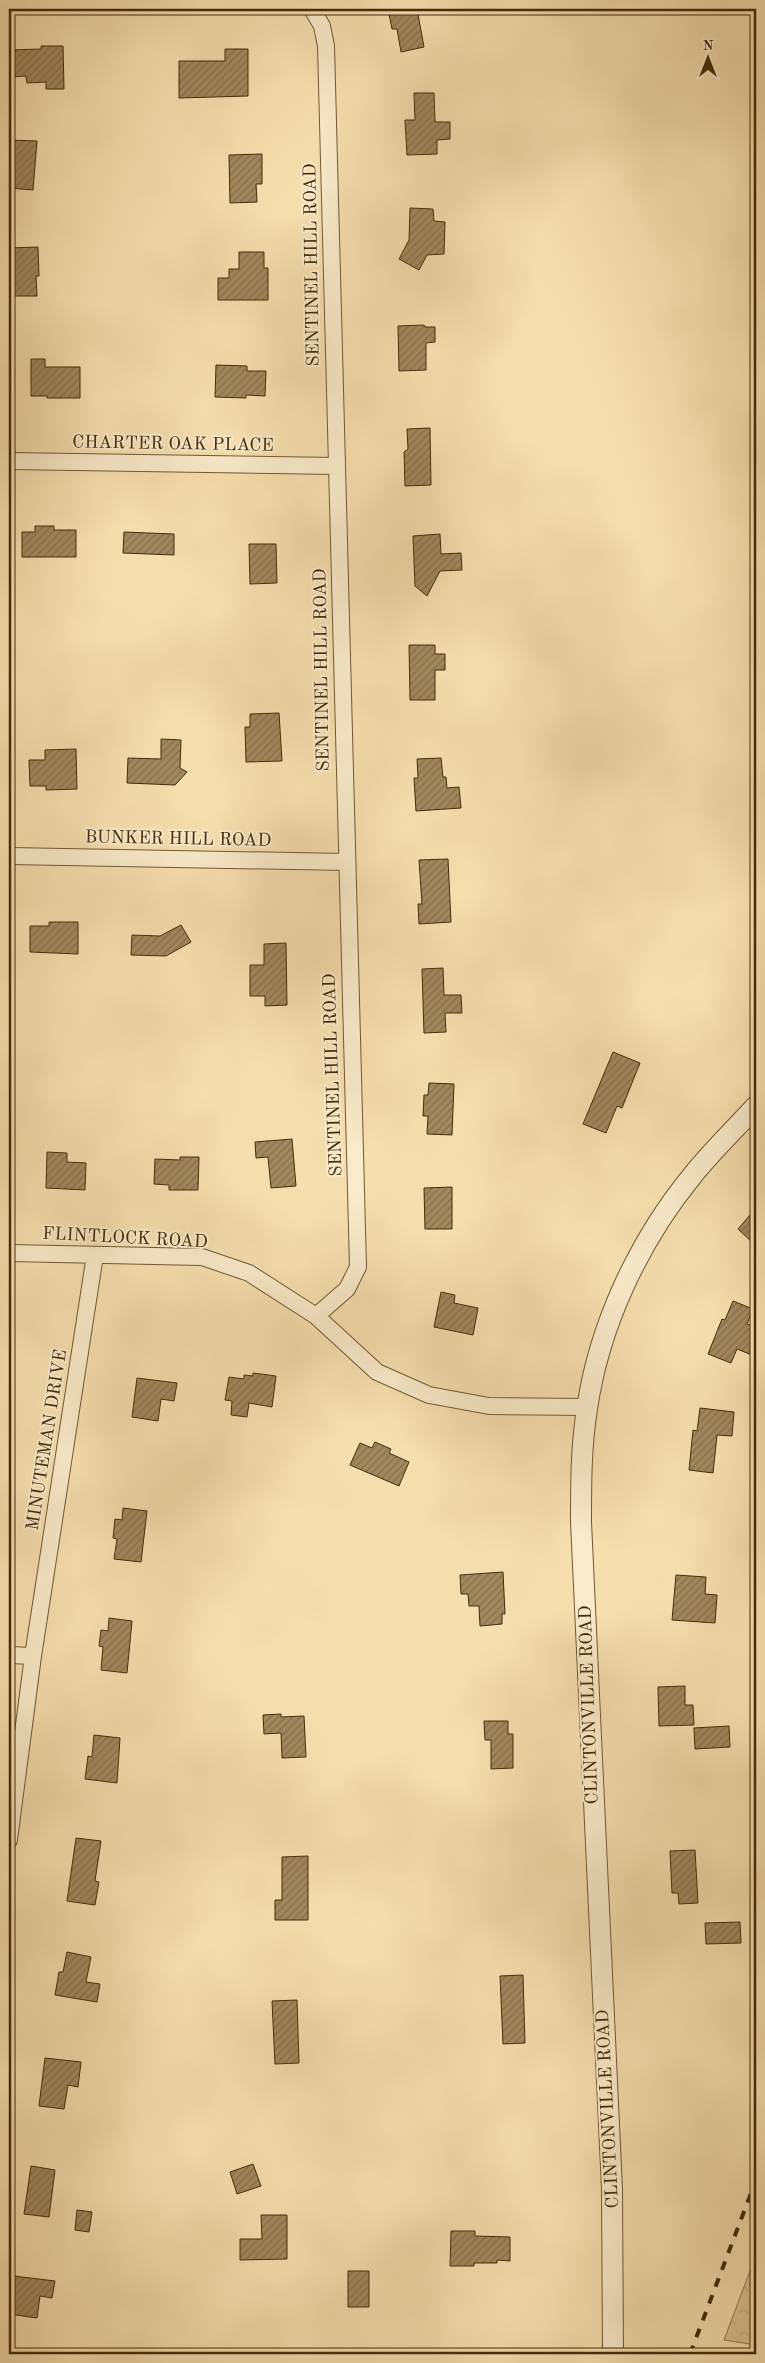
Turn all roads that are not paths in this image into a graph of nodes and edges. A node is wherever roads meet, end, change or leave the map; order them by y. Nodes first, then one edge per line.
1 (312, 9) edge
2 (9, 461) edge
3 (337, 466) junction
4 (9, 856) edge
5 (347, 862) junction
6 (756, 1106) edge
7 (9, 1253) edge
8 (96, 1255) junction
9 (316, 1316) junction
10 (587, 1407) junction
11 (9, 1655) edge
12 (34, 1656) junction
13 (9, 1840) edge
14 (613, 2354) edge

1 - 3 street, SENTINEL HILL ROAD
2 - 3 street, CHARTER OAK PLACE
3 - 5 street, SENTINEL HILL ROAD
4 - 5 street, BUNKER HILL ROAD
5 - 9 street, SENTINEL HILL ROAD
6 - 10 street, CLINTONVILLE ROAD
7 - 8 street, FLINTLOCK ROAD
8 - 9 street, FLINTLOCK ROAD
8 - 12 street, MINUTEMAN DRIVE
9 - 10 street, FLINTLOCK ROAD
10 - 14 street, CLINTONVILLE ROAD
11 - 12 street
12 - 13 street, MINUTEMAN DRIVE

